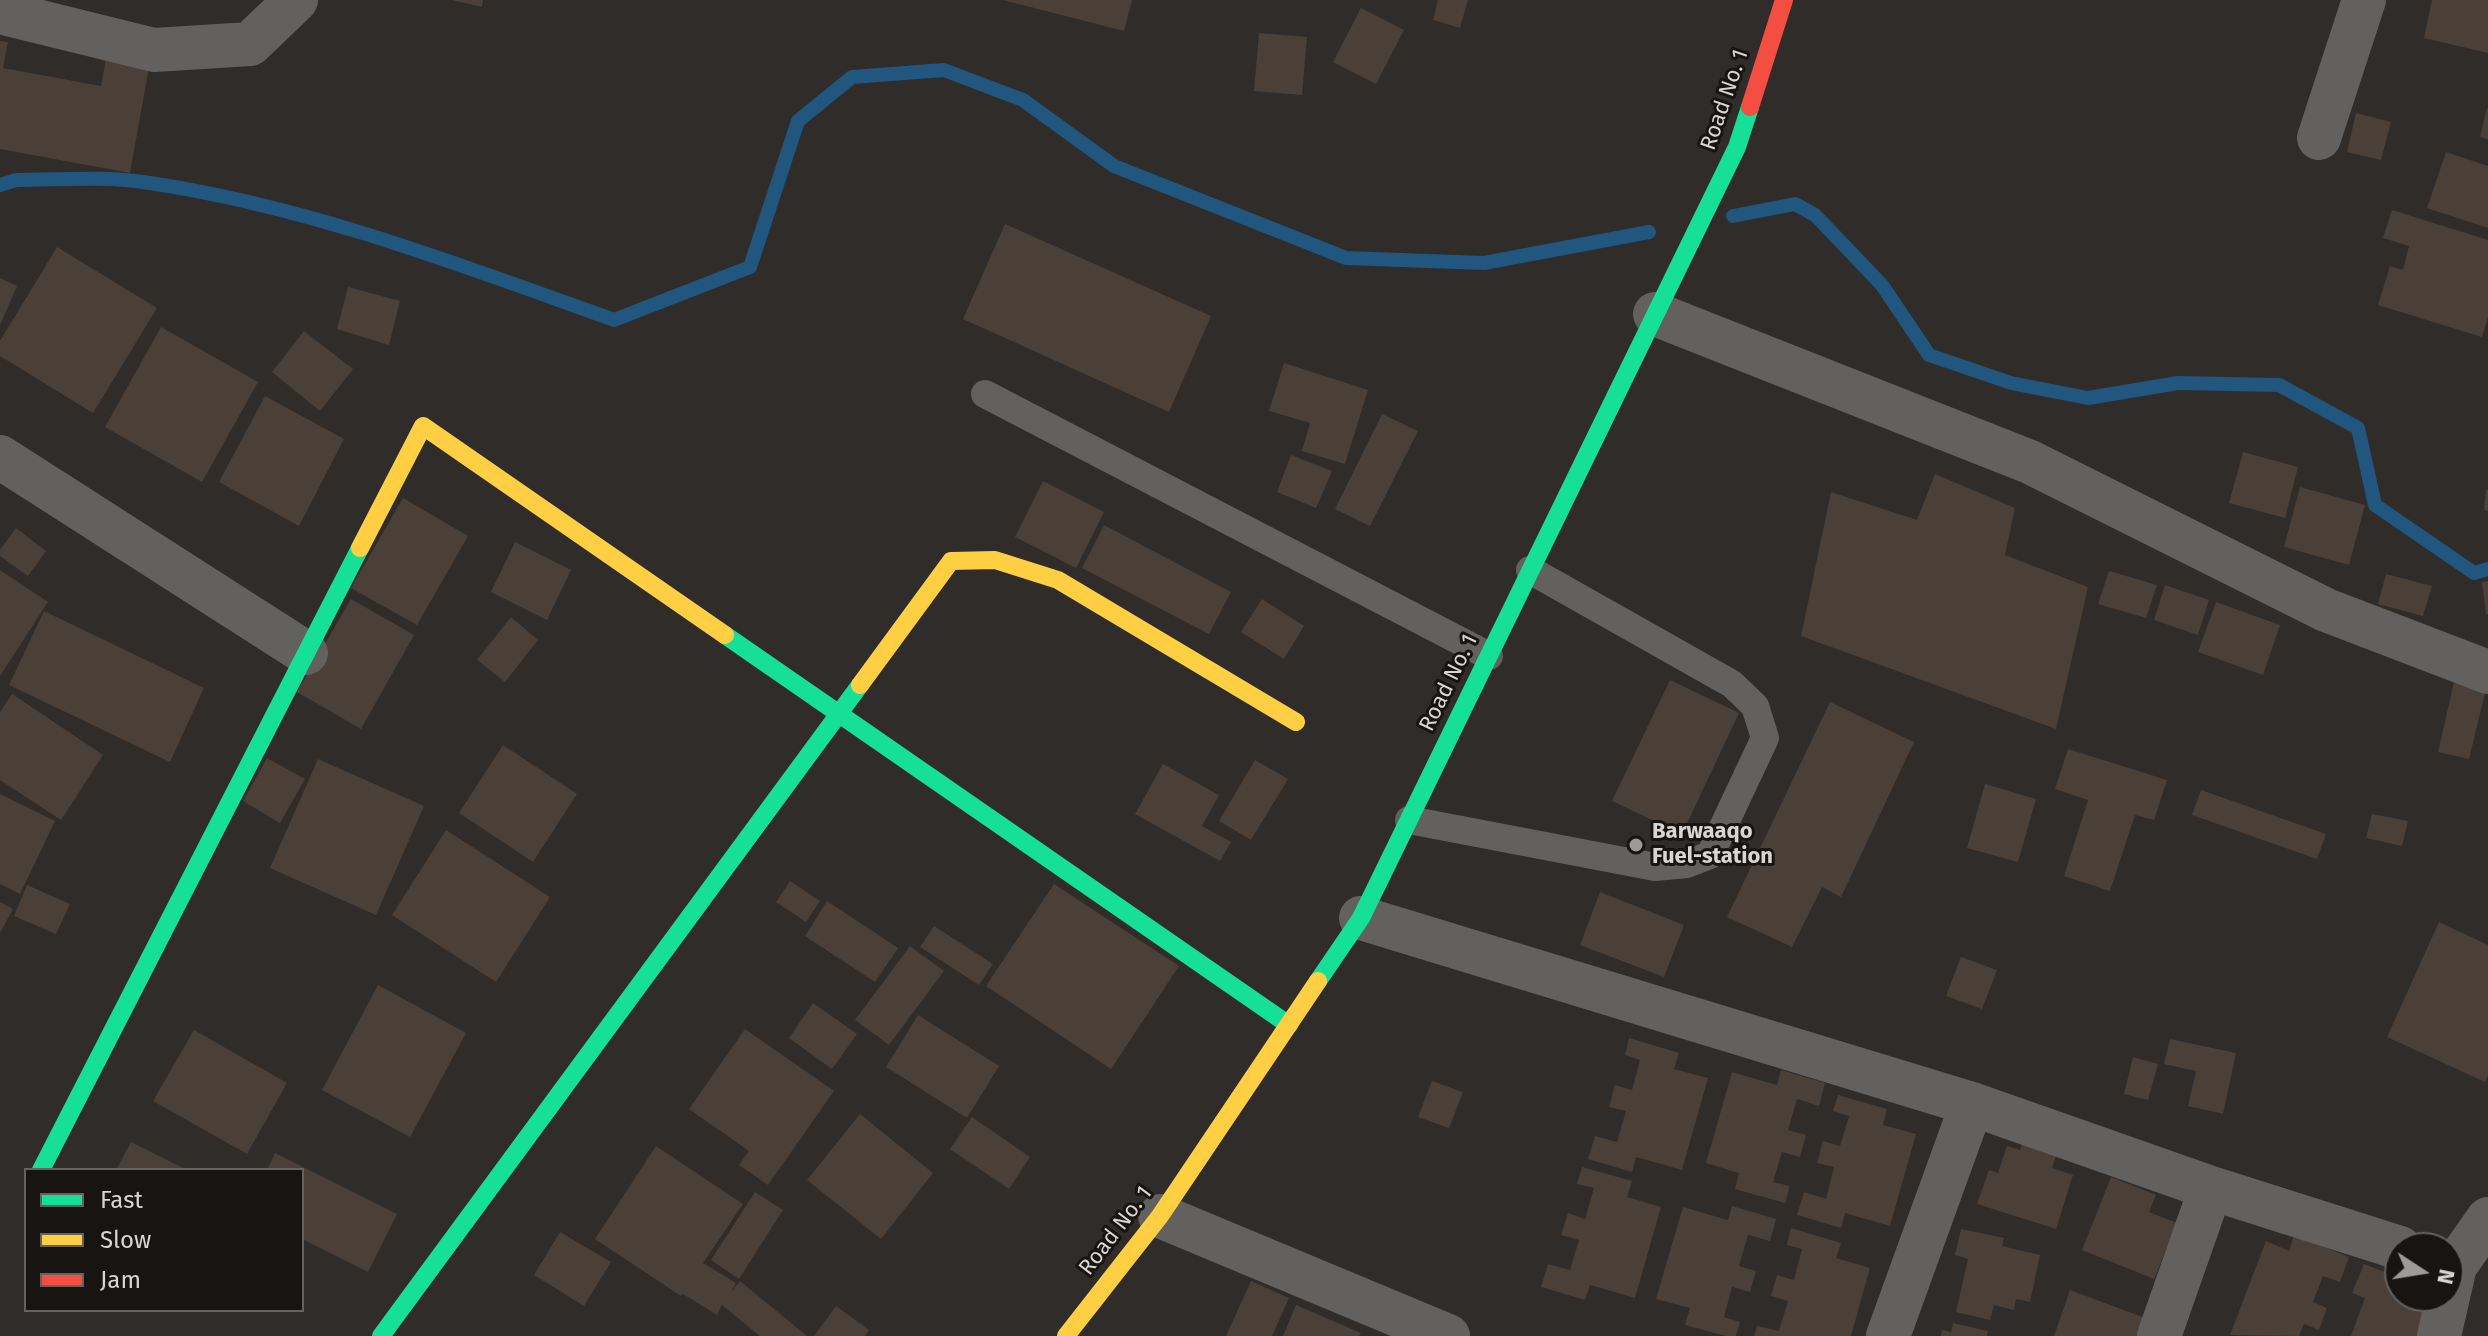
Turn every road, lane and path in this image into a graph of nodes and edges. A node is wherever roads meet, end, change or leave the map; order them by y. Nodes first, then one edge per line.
1 (296, 0) edge
2 (1784, 0) edge
3 (2364, 0) edge
4 (0, 12) edge
5 (2319, 138) dead end
6 (1655, 314) junction
7 (985, 394) dead end
8 (0, 457) edge
9 (1530, 570) junction
10 (306, 653) junction
11 (1489, 656) junction
12 (2488, 672) edge
13 (840, 714) junction
14 (1296, 722) dead end
15 (1409, 820) junction
16 (1361, 918) junction
17 (1289, 1025) junction
18 (1972, 1104) junction
19 (42, 1168) edge
20 (2211, 1188) junction
21 (1160, 1216) junction
22 (2488, 1219) edge
23 (2384, 1243) edge
24 (2464, 1250) edge
25 (2443, 1312) edge
26 (381, 1336) edge
27 (1066, 1336) edge
28 (1448, 1336) edge
29 (1888, 1336) edge
30 (2159, 1336) edge
31 (2439, 1336) edge

1 - 4 street
2 - 6 main road, Road No. 1
3 - 5 street
6 - 9 main road, Road No. 1
6 - 12 street
7 - 11 lane
8 - 10 street
9 - 11 main road, Road No. 1
9 - 15 lane
10 - 13 main road
10 - 19 main road
11 - 15 main road, Road No. 1
13 - 14 main road
13 - 17 main road
13 - 26 main road
15 - 16 main road, Road No. 1
16 - 17 main road, Road No. 1
16 - 18 street
17 - 21 main road, Road No. 1
18 - 20 street
18 - 29 street
20 - 23 street
20 - 30 street
21 - 27 main road, Road No. 1
21 - 28 street
22 - 24 street
25 - 31 street

